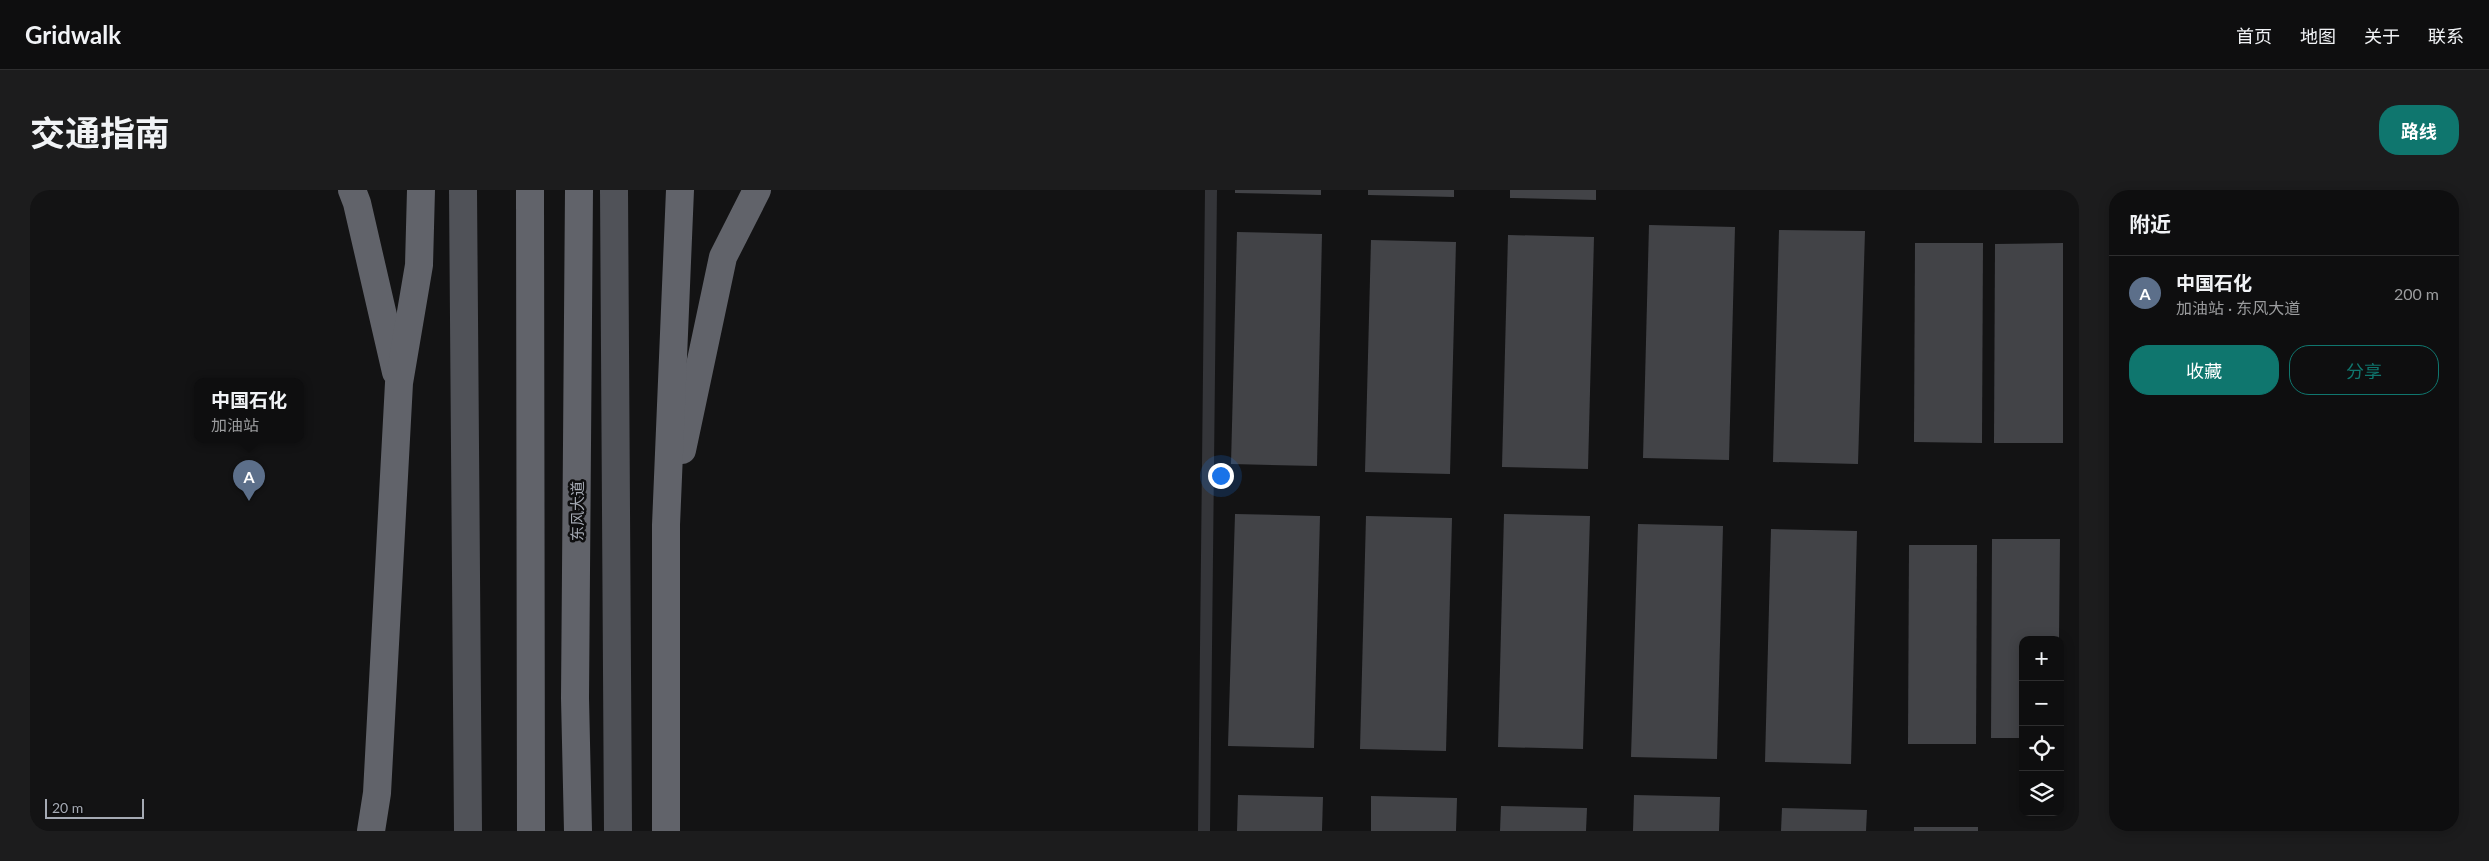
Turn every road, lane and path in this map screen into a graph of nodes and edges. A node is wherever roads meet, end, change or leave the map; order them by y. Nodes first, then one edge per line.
1 (352, 190) edge
2 (421, 190) edge
3 (463, 190) edge
4 (530, 190) edge
5 (579, 190) edge
6 (614, 190) edge
7 (680, 190) edge
8 (757, 190) edge
9 (1211, 190) edge
10 (399, 383) junction
11 (666, 525) junction
12 (372, 831) edge
13 (468, 831) edge
14 (531, 831) edge
15 (578, 831) edge
16 (618, 831) edge
17 (666, 831) edge
18 (1204, 831) edge

1 - 10 highway
2 - 10 highway
3 - 13 main road
4 - 14 highway
5 - 15 highway, 东风大道
6 - 16 main road
7 - 11 highway
8 - 11 highway
9 - 18 lane
10 - 12 highway
11 - 17 highway

